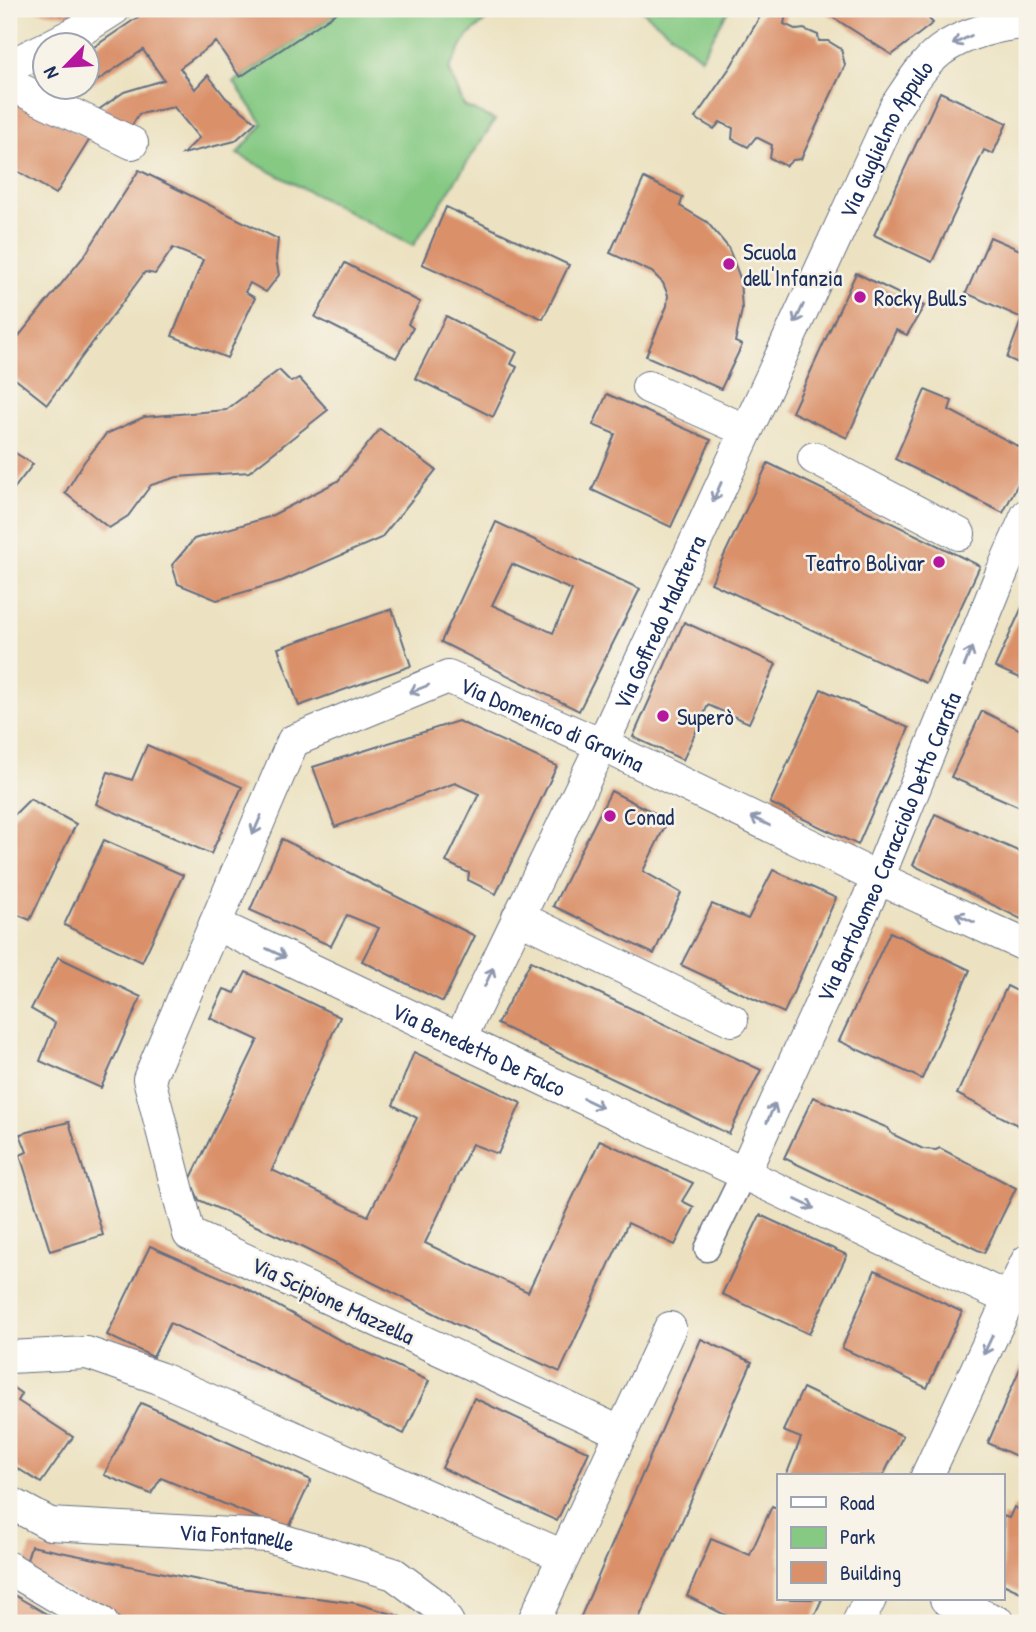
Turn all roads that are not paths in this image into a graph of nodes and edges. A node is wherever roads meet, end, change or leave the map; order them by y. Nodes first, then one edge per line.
1 (114, 9) edge
2 (1027, 23) edge
3 (77, 32) edge
4 (32, 55) edge
5 (9, 66) edge
6 (9, 84) edge
7 (132, 143) dead end
8 (648, 387) dead end
9 (745, 430) junction
10 (814, 458) dead end
11 (959, 534) dead end
12 (1022, 543) edge
13 (602, 745) junction
14 (878, 878) junction
15 (518, 916) junction
16 (215, 924) junction
17 (1027, 946) edge
18 (732, 1020) dead end
19 (460, 1039) junction
20 (149, 1079) joint
21 (743, 1175) junction
22 (707, 1249) dead end
23 (1027, 1261) edge
24 (1009, 1299) junction
25 (670, 1328) dead end
26 (9, 1357) edge
27 (622, 1433) junction
28 (928, 1474) edge
29 (9, 1502) edge
30 (563, 1556) junction
31 (9, 1568) edge
32 (870, 1600) edge
33 (948, 1600) edge
34 (102, 1623) edge
35 (447, 1623) edge
36 (533, 1623) edge
37 (858, 1623) edge
38 (999, 1623) edge

1 - 3 street
2 -> 9 street, Via Guglielmo Appulo
4 - 5 street
6 - 7 street
8 - 9 street
9 -> 13 street, Via Goffredo Malaterra
10 - 11 street
14 -> 12 street, Via Bartolomeo Caracciolo Detto Carafa
14 -> 13 street, Via Domenico di Gravina
13 - 15 street, Via Goffredo Malaterra
13 -> 16 street, Via Domenico di Gravina
17 -> 14 street, Via Domenico di Gravina
21 -> 14 street, Via Bartolomeo Caracciolo Detto Carafa
15 - 18 street
19 -> 15 street, Via Goffredo Malaterra
16 -> 19 street, Via Benedetto De Falco
16 - 20 street, Via Domenico di Gravina
19 -> 21 street, Via Benedetto De Falco
20 - 27 street, Via Scipione Mazzella
21 - 22 street
21 -> 24 street, Via Benedetto De Falco
23 - 24 street
24 -> 28 street
25 - 27 street
26 - 30 street
27 - 30 street
29 - 35 street, Via Fontanelle
30 - 36 street
31 - 34 street
32 - 37 street
33 - 38 street

